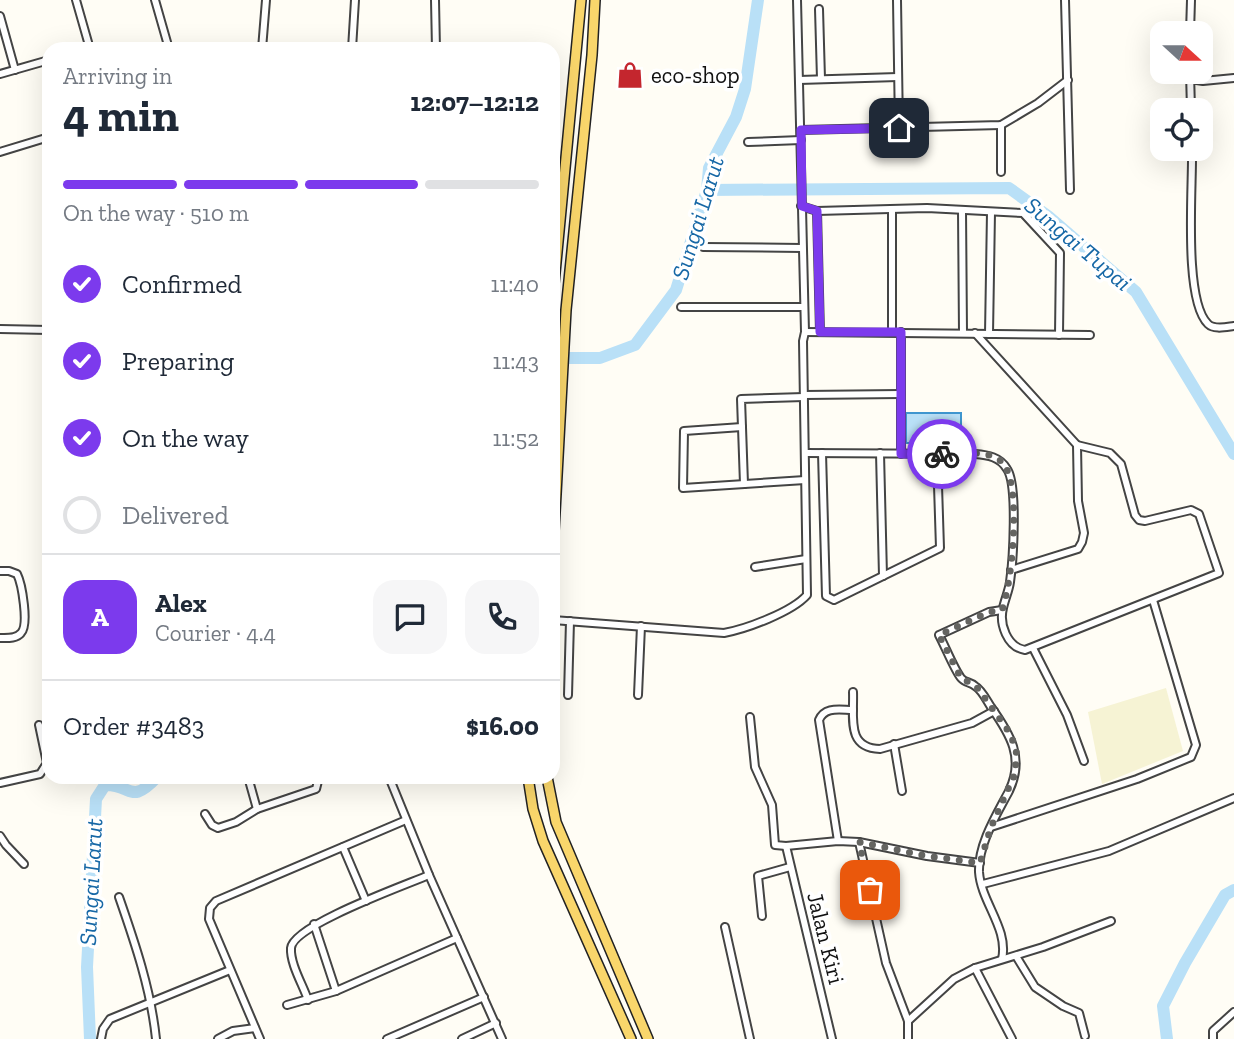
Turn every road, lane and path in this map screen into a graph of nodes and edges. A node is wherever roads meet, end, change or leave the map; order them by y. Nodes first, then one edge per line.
1 (76, 0) edge
2 (155, 0) edge
3 (266, 0) edge
4 (355, 0) edge
5 (435, 0) edge
6 (581, 0) edge
7 (595, 0) edge
8 (797, 0) edge
9 (898, 0) edge
10 (1065, 0) edge
11 (1191, 0) edge
12 (819, 9) dead end
13 (0, 16) edge
14 (1190, 21) edge
15 (88, 42) edge
16 (167, 42) edge
17 (263, 42) edge
18 (352, 42) edge
19 (436, 42) edge
20 (42, 62) edge
21 (15, 70) junction
22 (0, 74) edge
23 (898, 77) junction
24 (1234, 78) edge
25 (821, 79) junction
26 (799, 80) junction
27 (1068, 80) junction
28 (1213, 80) edge
29 (1001, 125) junction
30 (899, 128) junction
31 (801, 130) junction
32 (42, 139) edge
33 (801, 140) junction
34 (748, 142) dead end
35 (0, 152) edge
36 (1192, 161) edge
37 (1000, 172) dead end
38 (1070, 190) dead end
39 (801, 202) junction
40 (892, 209) junction
41 (962, 210) junction
42 (817, 211) junction
43 (991, 212) junction
44 (560, 220) edge
45 (702, 247) dead end
46 (802, 248) junction
47 (681, 307) dead end
48 (803, 307) junction
49 (1234, 326) edge
50 (0, 329) edge
51 (42, 330) edge
52 (805, 332) junction
53 (820, 332) junction
54 (892, 332) junction
55 (901, 332) junction
56 (963, 333) junction
57 (975, 333) junction
58 (989, 334) junction
59 (1059, 335) junction
60 (1090, 335) dead end
61 (901, 394) junction
62 (804, 396) junction
63 (560, 412) edge
64 (742, 427) junction
65 (1077, 445) junction
66 (805, 453) junction
67 (822, 453) junction
68 (880, 453) junction
69 (901, 454) junction
70 (937, 454) junction
71 (805, 480) junction
72 (744, 484) junction
73 (806, 559) junction
74 (755, 567) dead end
75 (1011, 570) junction
76 (0, 571) edge
77 (883, 576) junction
78 (1153, 600) junction
79 (1002, 610) junction
80 (560, 620) edge
81 (570, 621) junction
82 (641, 626) junction
83 (0, 638) edge
84 (1033, 648) junction
85 (853, 692) dead end
86 (568, 695) dead end
87 (638, 695) dead end
88 (853, 710) junction
89 (994, 711) junction
90 (750, 717) dead end
91 (39, 725) dead end
92 (42, 739) edge
93 (894, 744) junction
94 (1084, 761) dead end
95 (42, 771) edge
96 (0, 783) edge
97 (250, 784) edge
98 (317, 784) edge
99 (392, 784) edge
100 (529, 784) edge
101 (548, 784) edge
102 (902, 791) dead end
103 (1234, 798) edge
104 (257, 809) junction
105 (205, 814) dead end
106 (406, 820) junction
107 (991, 827) junction
108 (0, 836) edge
109 (838, 841) junction
110 (859, 842) junction
111 (786, 846) junction
112 (343, 847) junction
113 (980, 863) junction
114 (24, 864) dead end
115 (790, 867) junction
116 (429, 875) junction
117 (983, 884) junction
118 (119, 897) dead end
119 (366, 901) junction
120 (762, 916) dead end
121 (1111, 921) dead end
122 (314, 924) junction
123 (725, 927) dead end
124 (457, 938) junction
125 (1016, 956) junction
126 (1002, 959) junction
127 (975, 968) junction
128 (230, 970) junction
129 (337, 991) junction
130 (484, 997) junction
131 (308, 1000) junction
132 (150, 1004) junction
133 (287, 1005) dead end
134 (1234, 1012) edge
135 (908, 1021) junction
136 (496, 1023) junction
137 (255, 1028) junction
138 (1213, 1035) edge
139 (1085, 1036) dead end
140 (102, 1039) edge
141 (156, 1039) edge
142 (218, 1039) edge
143 (260, 1039) edge
144 (387, 1039) edge
145 (463, 1039) edge
146 (502, 1039) edge
147 (631, 1039) edge
148 (648, 1039) edge
149 (750, 1039) edge
150 (832, 1039) edge
151 (908, 1039) edge
152 (1012, 1039) edge

1 - 15 street
2 - 16 street
3 - 17 street
4 - 18 street
5 - 19 street
6 - 44 main road
7 - 63 main road
8 - 26 street
9 - 23 street
10 - 27 street
11 - 14 street
12 - 25 street
13 - 21 street
20 - 21 street
21 - 22 street
23 - 25 street
23 - 30 street
24 - 28 street
25 - 26 street
26 - 31 street
27 - 29 street
27 - 38 street
29 - 30 street
29 - 37 street
30 - 31 street
31 - 33 street
32 - 35 street
33 - 34 street
33 - 39 street
36 - 49 street
39 - 42 street
39 - 46 street
40 - 41 street
40 - 42 street
40 - 54 street
41 - 43 street
41 - 56 street
42 - 53 street
43 - 58 street
43 - 59 street
45 - 46 street
46 - 48 street
47 - 48 street
48 - 52 street
50 - 51 street
52 - 53 street
52 - 62 street
53 - 54 street
54 - 55 street
55 - 56 street
55 - 61 street
56 - 57 street
57 - 58 street
57 - 65 street
58 - 59 street
59 - 60 street
61 - 62 street
61 - 69 street
62 - 64 street
62 - 66 street
64 - 72 street
64 - 72 street
65 - 75 street
65 - 78 street
66 - 67 street
66 - 71 street
67 - 68 street
67 - 77 street
68 - 69 street
68 - 77 street
69 - 70 street
70 - 75 street
70 - 77 street
71 - 72 street
71 - 73 street
73 - 74 street
73 - 82 street
75 - 79 street
76 - 83 street
78 - 84 street
78 - 107 street
79 - 84 street
79 - 89 street
80 - 81 street
81 - 82 street
81 - 86 street
82 - 87 street
84 - 94 street
85 - 88 street
88 - 93 street
88 - 109 street
89 - 93 street
89 - 107 street
90 - 111 street, Jalan Kiri
91 - 92 street
93 - 102 street
95 - 96 street
97 - 104 street
98 - 104 street
99 - 106 street
100 - 147 main road
101 - 148 main road
103 - 117 street
104 - 105 street
106 - 112 street
106 - 116 street
107 - 113 street
108 - 114 street
109 - 110 street
109 - 111 street
110 - 113 street
110 - 135 street
111 - 115 street, Jalan Kiri
112 - 119 street
112 - 128 street
113 - 117 street
115 - 120 street
115 - 150 street, Jalan Kiri
116 - 119 street
116 - 124 street
117 - 126 street
118 - 132 street
119 - 122 street
121 - 125 street
122 - 129 street
122 - 131 street
123 - 149 street
124 - 129 street
124 - 130 street
125 - 126 street
125 - 139 street
126 - 127 street
127 - 135 street
127 - 152 street
128 - 132 street
128 - 137 street
129 - 131 street
130 - 136 street
130 - 144 street
131 - 133 street
132 - 140 street
132 - 141 street
134 - 138 street
135 - 151 street
136 - 145 street
136 - 146 street
137 - 142 street
137 - 143 street

